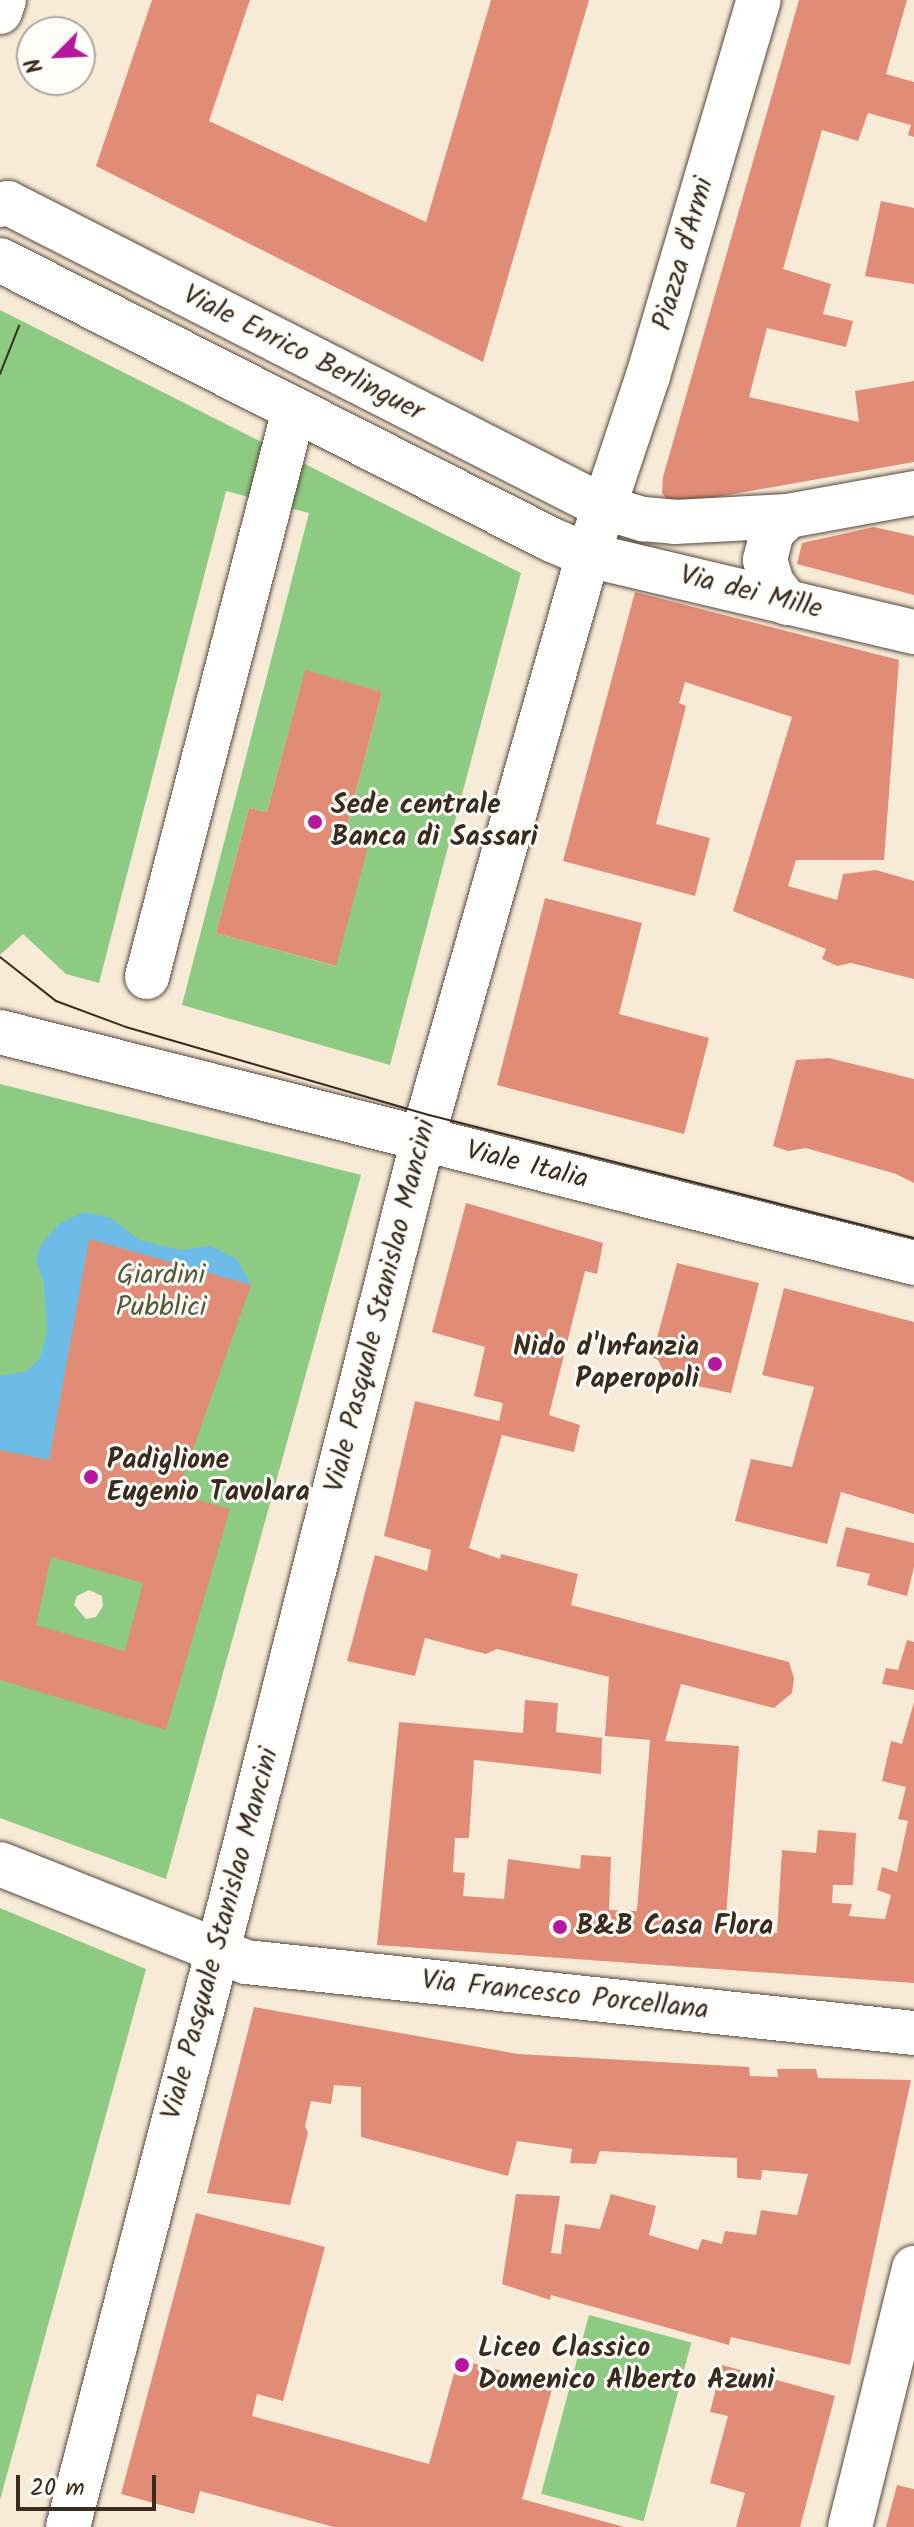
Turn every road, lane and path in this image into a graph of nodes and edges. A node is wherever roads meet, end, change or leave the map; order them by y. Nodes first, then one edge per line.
1 (4, 0) edge
2 (759, 0) edge
3 (0, 12) edge
4 (0, 205) edge
5 (0, 260) edge
6 (294, 410) junction
7 (914, 493) edge
8 (606, 508) junction
9 (788, 516) junction
10 (588, 555) junction
11 (787, 603) junction
12 (914, 632) edge
13 (147, 977) dead end
14 (0, 1032) edge
15 (423, 1140) junction
16 (914, 1263) edge
17 (0, 1864) edge
18 (218, 1949) junction
19 (914, 2033) edge
20 (914, 2268) edge
21 (77, 2525) edge
22 (850, 2527) edge

1 - 3 street
2 - 8 street, Piazza d'Armi
4 - 8 street, Viale Enrico Berlinguer
5 - 6 street, Viale Enrico Berlinguer
6 - 10 street, Viale Enrico Berlinguer
6 - 13 street
7 - 9 street, Viale Enrico Berlinguer
8 - 9 street, Viale Enrico Berlinguer
8 - 10 street, Viale Pasquale Stanislao Mancini
9 - 11 street
10 - 11 street, Via dei Mille
10 - 15 street, Viale Pasquale Stanislao Mancini
11 - 12 street, Via dei Mille
14 - 15 street, Viale Italia
15 - 16 street, Viale Italia
15 - 18 street, Viale Pasquale Stanislao Mancini
17 - 18 street, Via Francesco Porcellana
18 - 19 street, Via Francesco Porcellana
18 - 21 street, Viale Pasquale Stanislao Mancini
20 - 22 street

